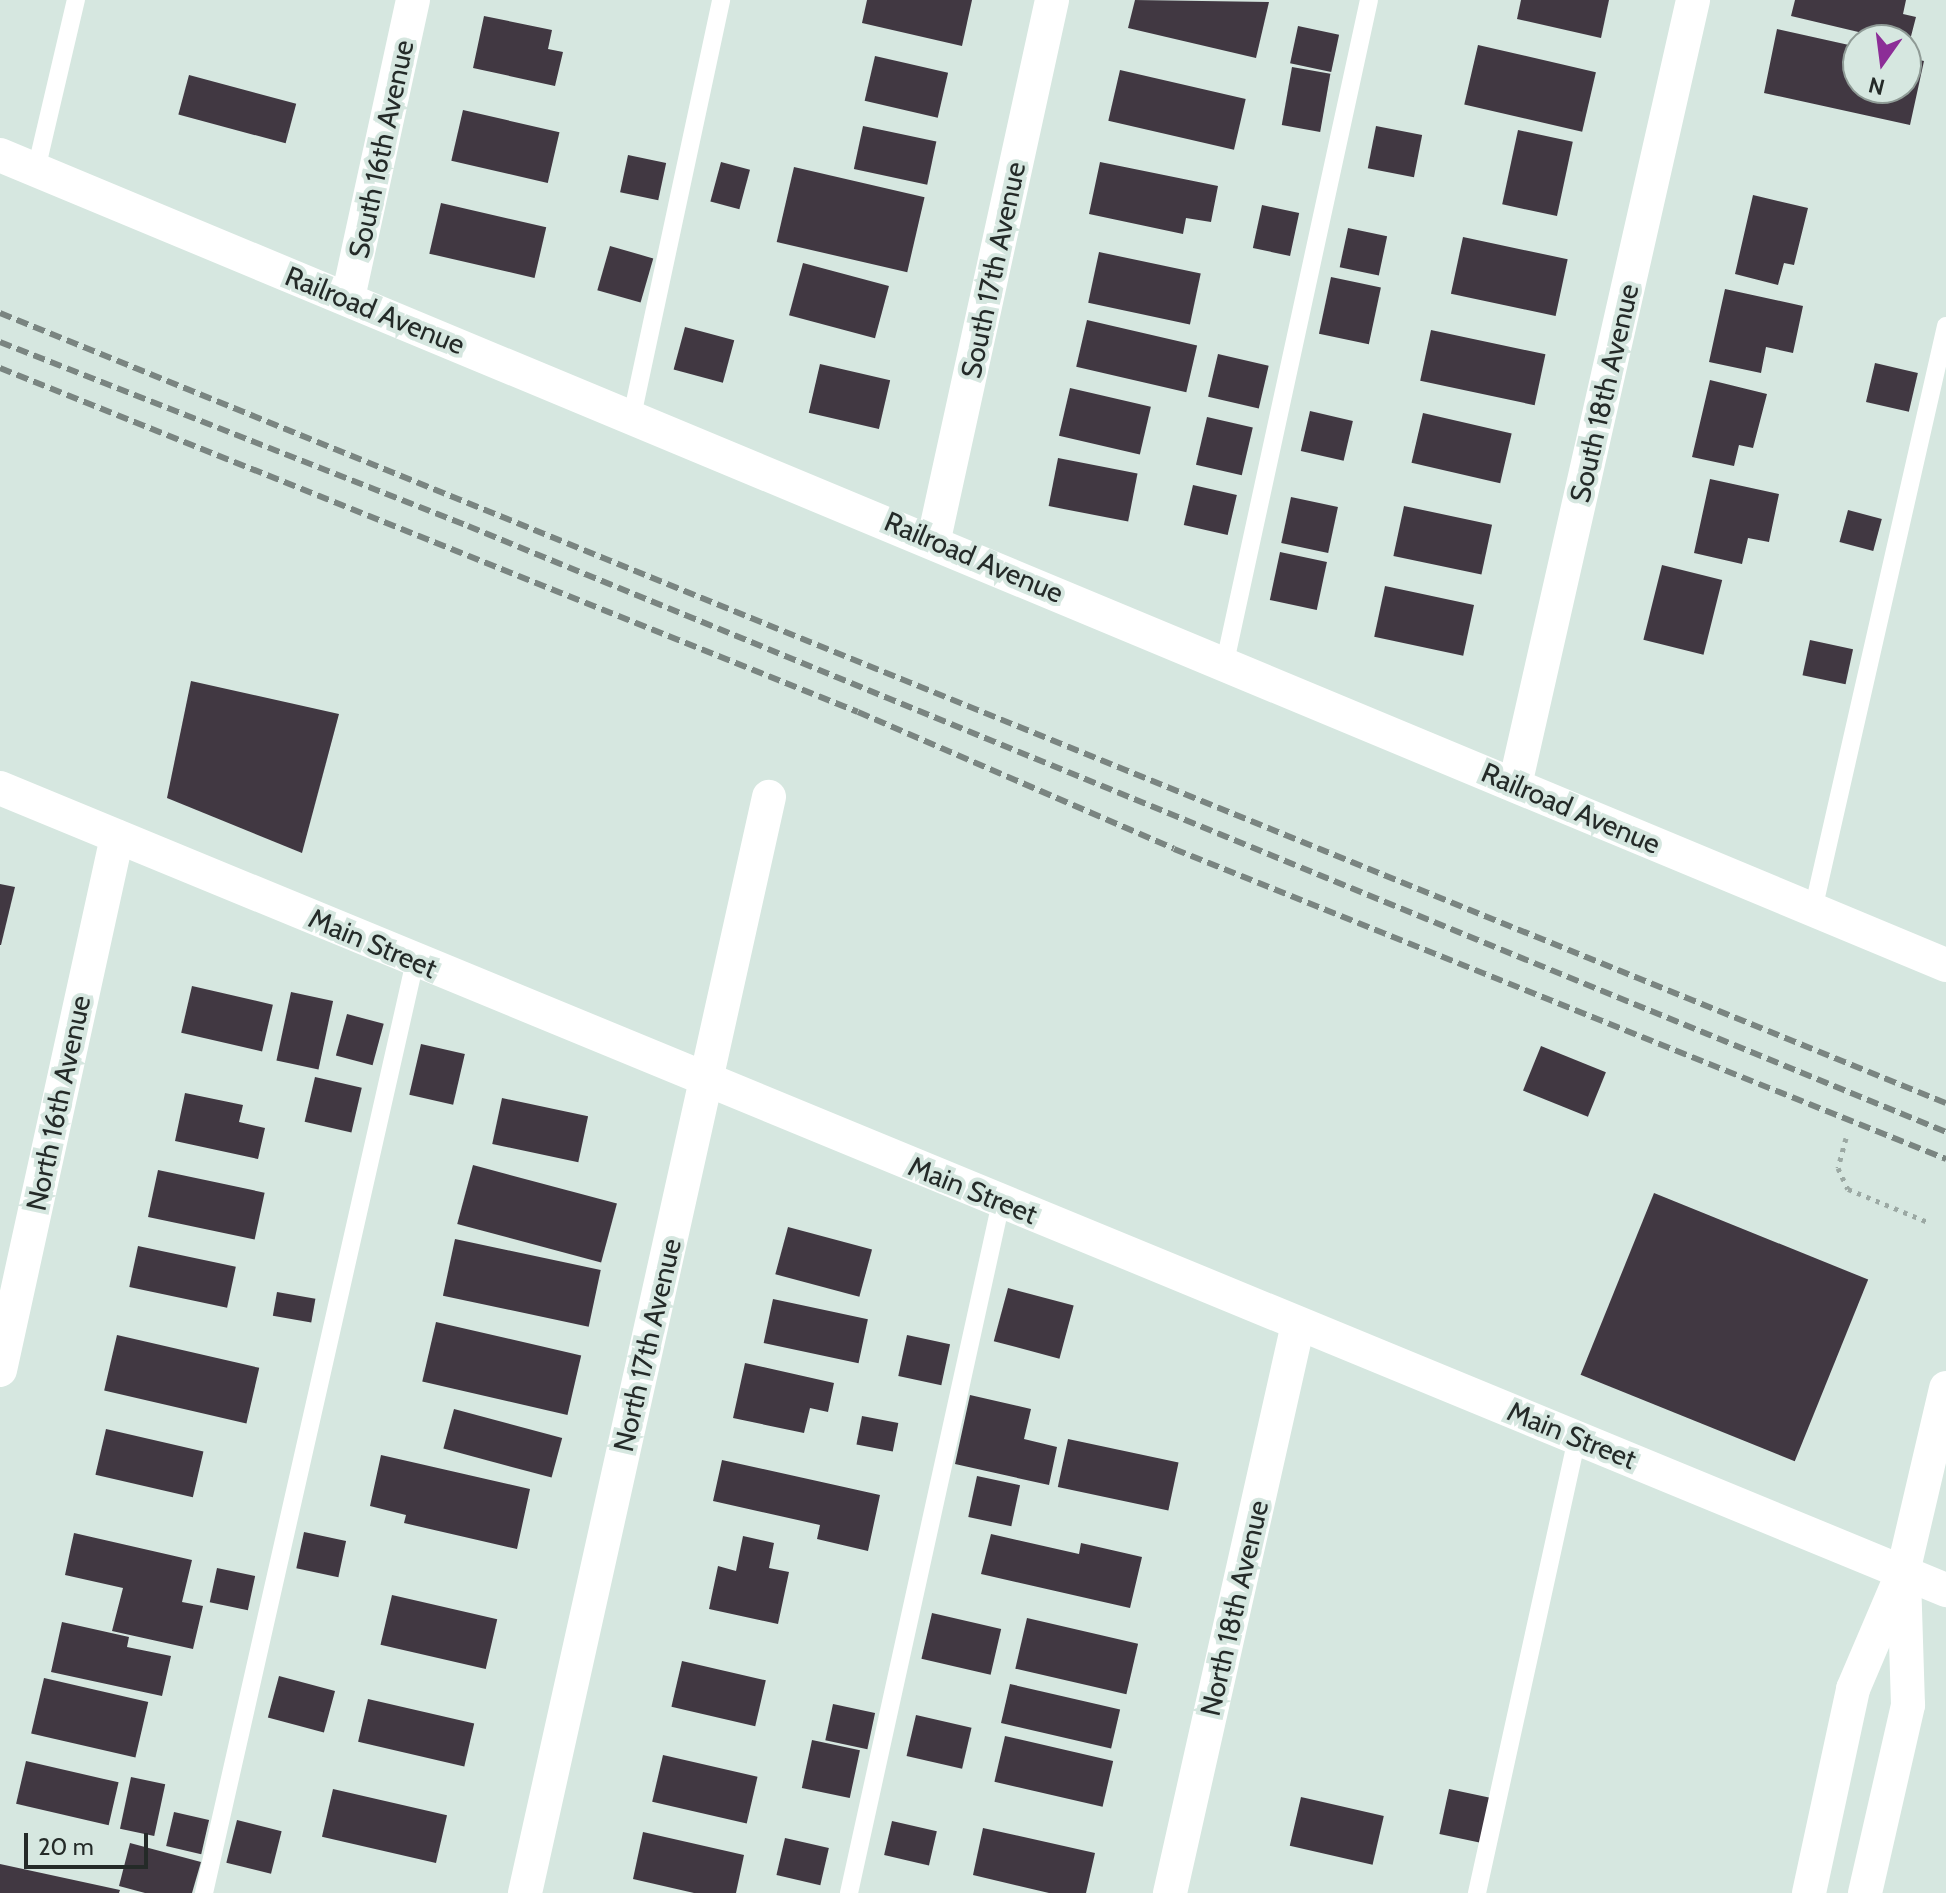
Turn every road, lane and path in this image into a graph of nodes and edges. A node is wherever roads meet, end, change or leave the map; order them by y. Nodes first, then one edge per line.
1 (76, 0) edge
2 (413, 0) edge
3 (721, 0) edge
4 (1052, 0) edge
5 (1369, 0) edge
6 (1693, 0) edge
7 (0, 155) edge
8 (36, 170) junction
9 (348, 298) junction
10 (1946, 326) edge
11 (632, 416) junction
12 (934, 539) junction
13 (1225, 662) junction
14 (1515, 785) junction
15 (0, 788) edge
16 (769, 797) dead end
17 (117, 837) junction
18 (1813, 910) junction
19 (415, 961) junction
20 (1946, 965) edge
21 (706, 1081) junction
22 (1846, 1138) dead end
23 (1001, 1202) junction
24 (1930, 1223) dead end
25 (1298, 1324) junction
26 (0, 1370) edge
27 (1946, 1388) edge
28 (1577, 1437) junction
29 (1903, 1572) junction
30 (1946, 1590) edge
31 (204, 1893) edge
32 (525, 1893) edge
33 (849, 1893) edge
34 (1170, 1893) edge
35 (1477, 1893) edge
36 (1809, 1893) edge
37 (1865, 1893) edge

1 - 8 lane
2 - 9 street, South 16th Avenue
3 - 11 lane
4 - 12 street, South 17th Avenue
5 - 13 lane
6 - 14 street, South 18th Avenue
7 - 8 street, Railroad Avenue
8 - 9 street, Railroad Avenue
9 - 11 street, Railroad Avenue
10 - 18 lane
11 - 12 street, Railroad Avenue
12 - 13 street, Railroad Avenue
13 - 14 street, Railroad Avenue
14 - 18 street, Railroad Avenue
15 - 17 street, Main Street
16 - 21 street, North 17th Avenue
17 - 19 street, Main Street
17 - 26 street, North 16th Avenue
18 - 20 street, Railroad Avenue
19 - 21 street, Main Street
19 - 31 lane
21 - 23 street, Main Street
21 - 32 street, North 17th Avenue
22 - 24 path
23 - 25 street, Main Street
23 - 33 lane
25 - 28 street, Main Street
25 - 34 street, North 18th Avenue
27 - 29 street
28 - 29 street, Main Street
28 - 35 lane
29 - 30 street, Main Street
29 - 36 street
29 - 37 street

